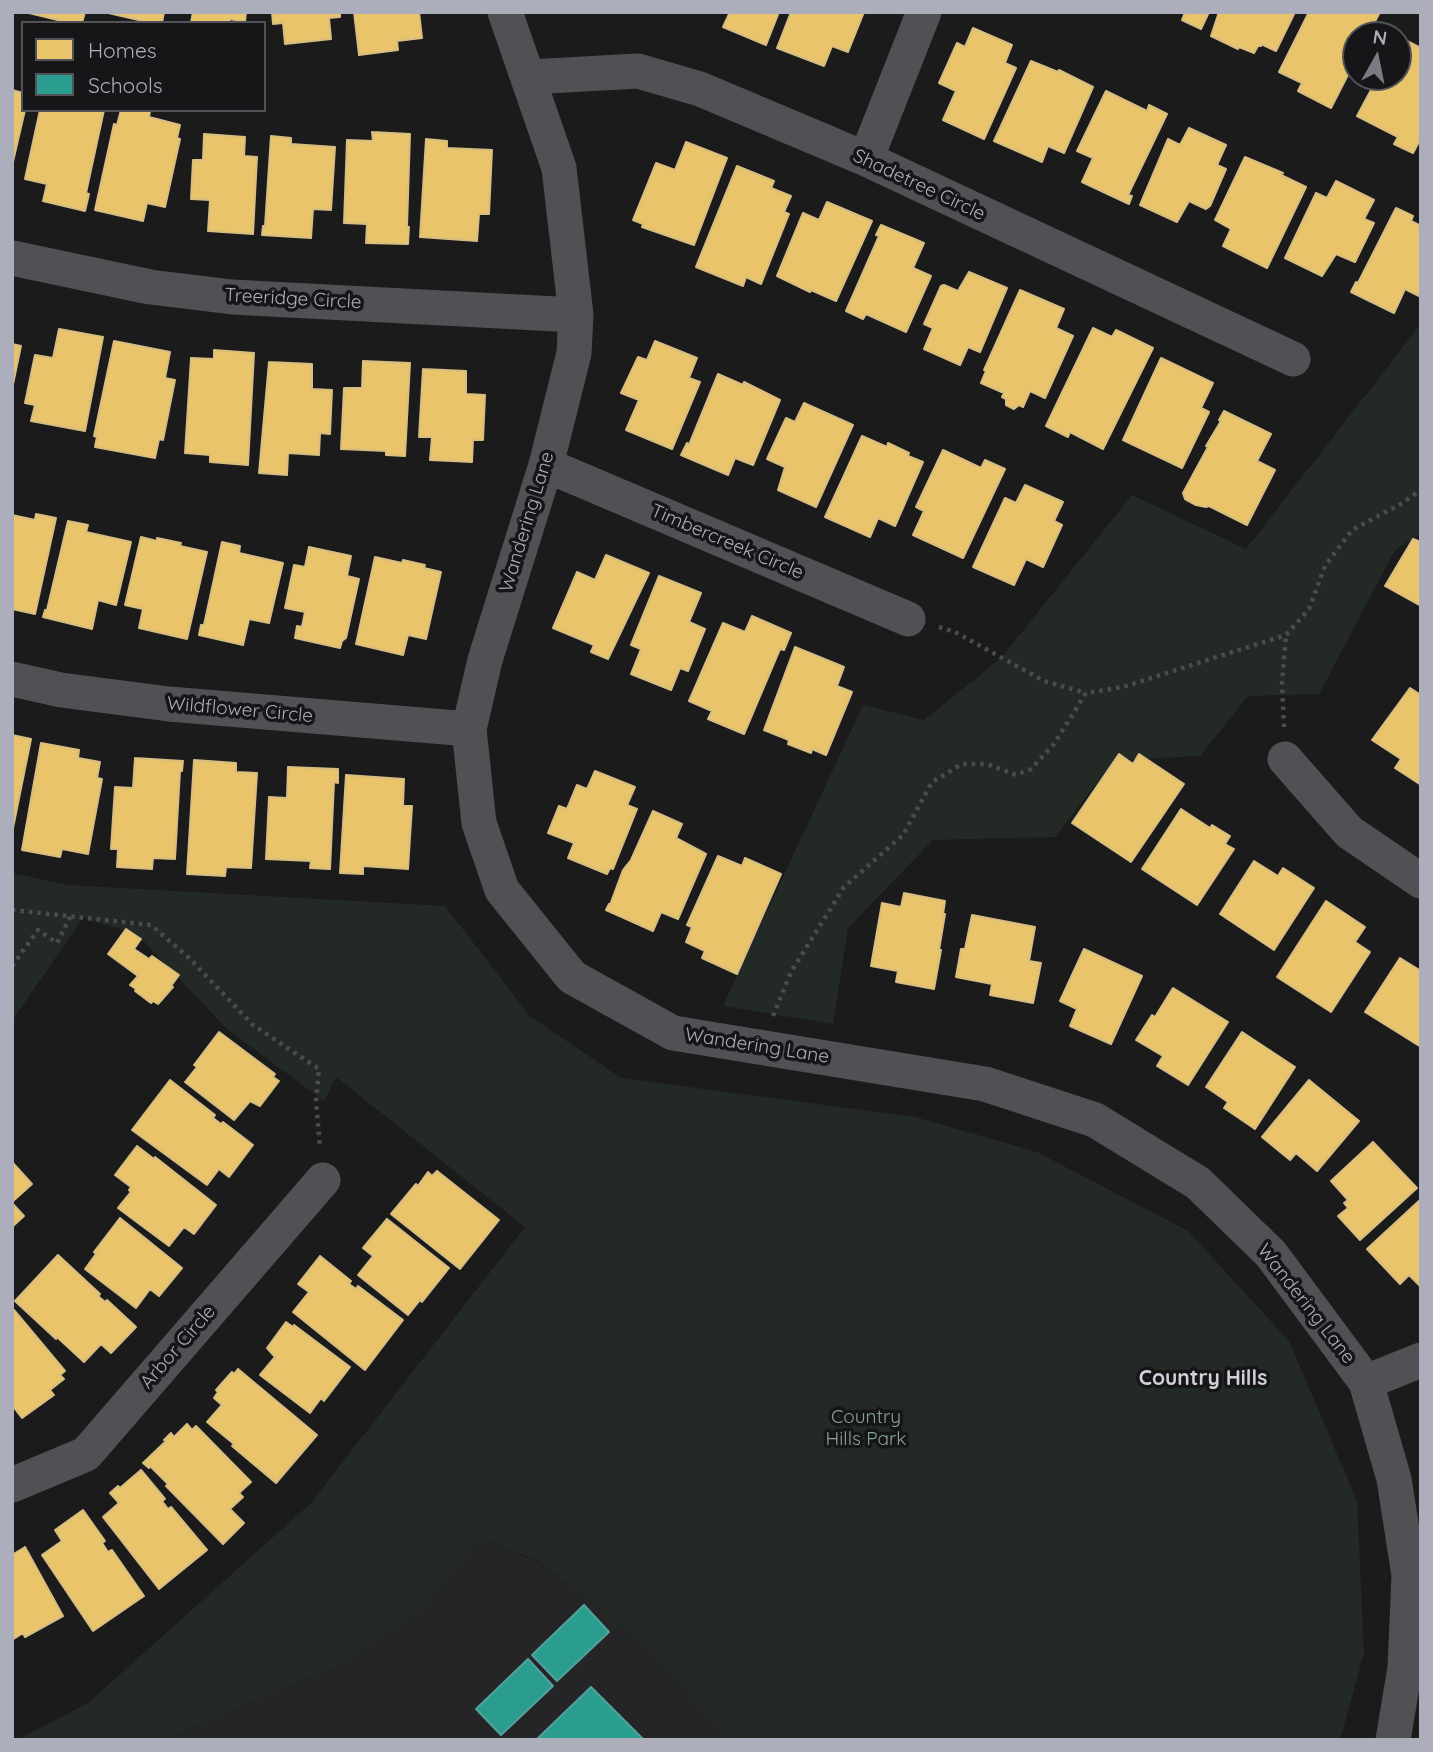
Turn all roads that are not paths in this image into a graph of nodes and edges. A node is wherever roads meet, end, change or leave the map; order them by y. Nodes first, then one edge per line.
1 (505, 12) edge
2 (924, 12) edge
3 (529, 77) junction
4 (866, 159) junction
5 (12, 258) edge
6 (576, 315) junction
7 (1293, 359) dead end
8 (545, 465) junction
9 (908, 619) road end
10 (12, 679) edge
11 (469, 729) junction
12 (1285, 760) road end
13 (1421, 881) edge
14 (323, 1180) road end
15 (1421, 1360) edge
16 (1366, 1382) junction
17 (12, 1485) edge
18 (1393, 1740) edge

1 - 3 street, Wandering Lane
2 - 4 street
3 - 4 street, Shadetree Circle
3 - 6 street, Wandering Lane
4 - 7 street, Shadetree Circle
5 - 6 street, Treeridge Circle
6 - 8 street, Wandering Lane
8 - 9 street, Timbercreek Circle
8 - 11 street, Wandering Lane
10 - 11 street, Wildflower Circle
11 - 16 street, Wandering Lane
12 - 13 street
14 - 17 street, Arbor Circle
15 - 16 street
16 - 18 street, Wandering Lane

